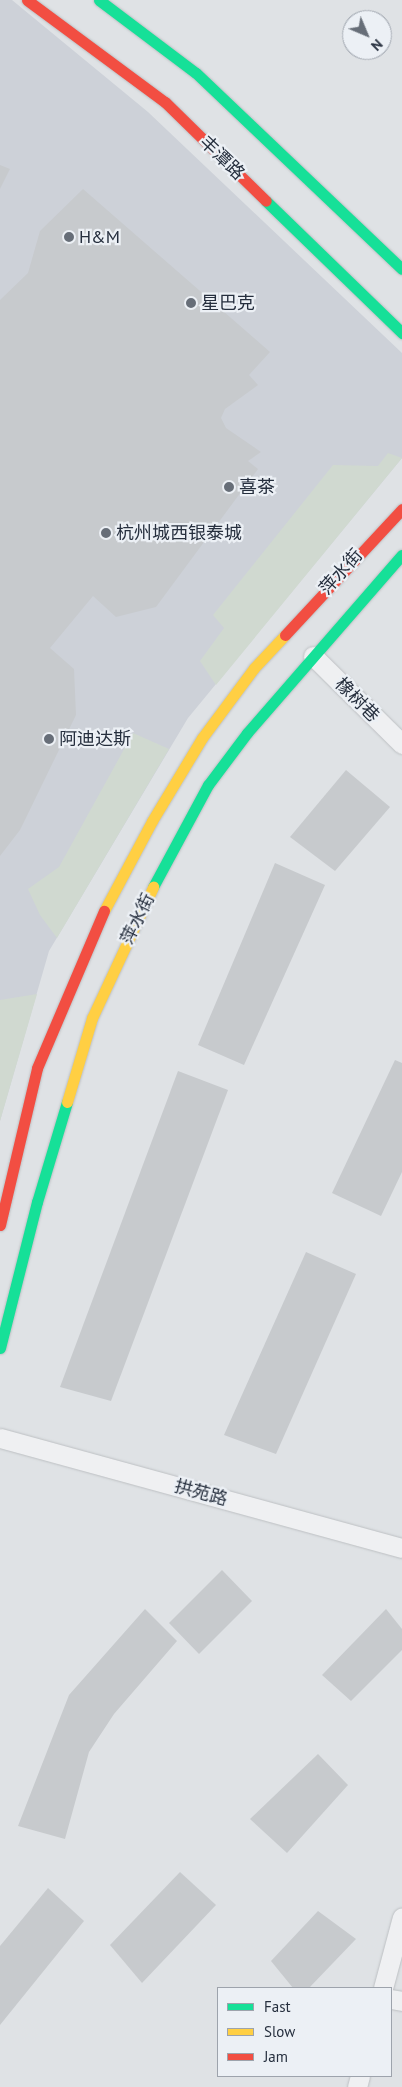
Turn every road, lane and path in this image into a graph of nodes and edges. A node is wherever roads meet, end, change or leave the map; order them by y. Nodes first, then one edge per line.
1 (27, 0) edge
2 (99, 0) edge
3 (402, 269) edge
4 (402, 333) edge
5 (402, 509) edge
6 (402, 555) edge
7 (313, 656) junction
8 (402, 744) edge
9 (0, 1225) edge
10 (0, 1348) edge
11 (0, 1438) edge
12 (402, 1548) edge
13 (402, 1917) edge
14 (383, 1987) edge

1 - 4 main road, 丰潭路
2 - 3 main road
5 - 9 main road, 萍水街
6 - 7 main road, 萍水街
7 - 8 street, 橡树巷
7 - 10 main road, 萍水街
11 - 12 street, 拱苑路
13 - 14 street

